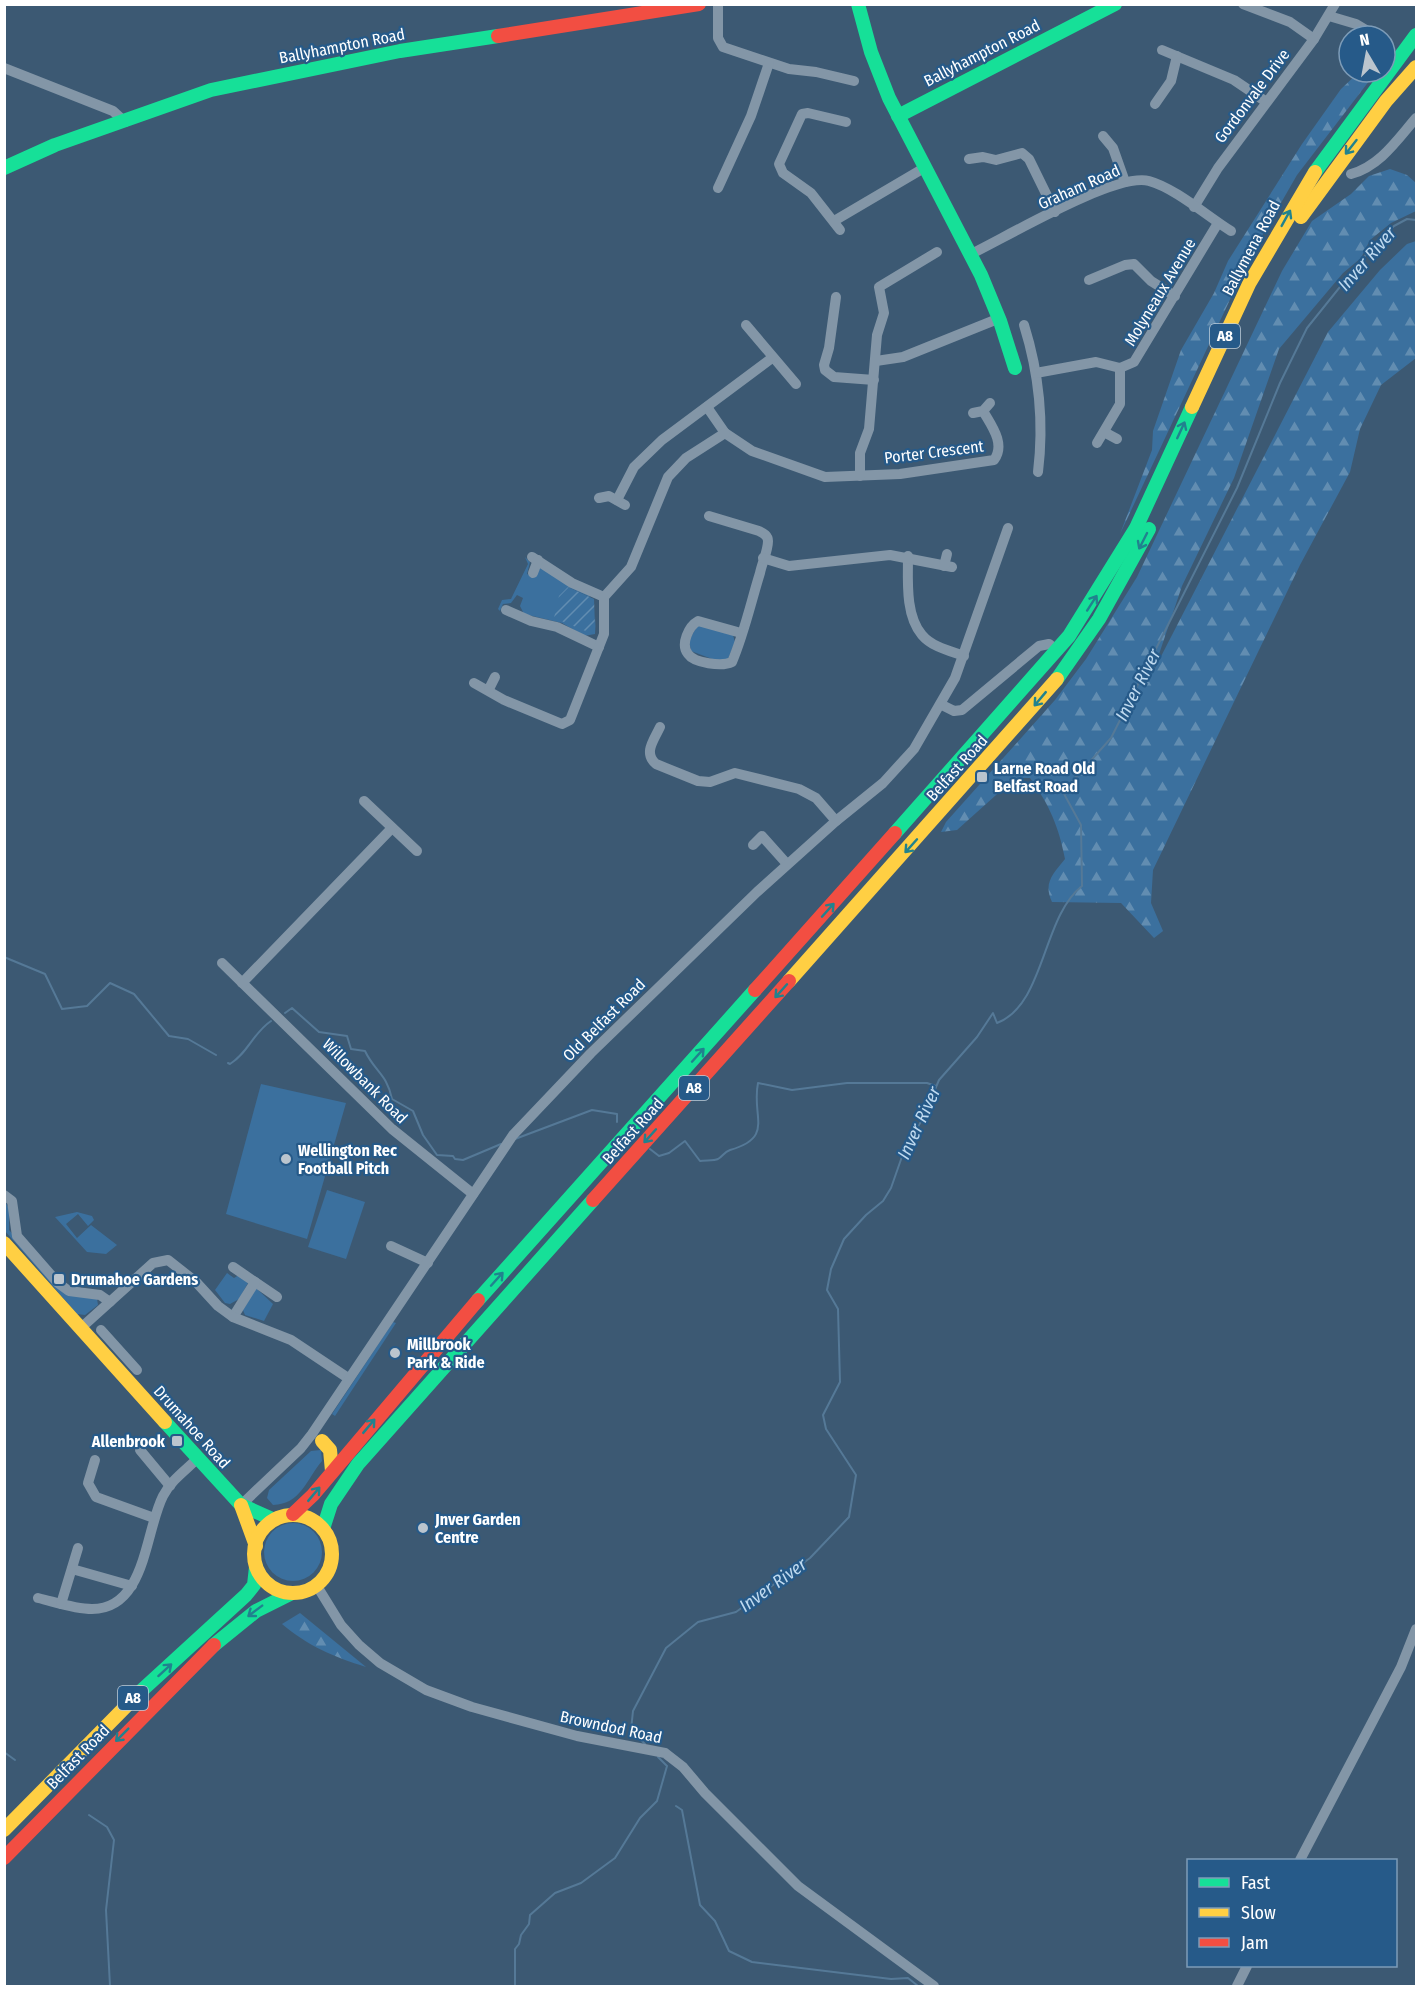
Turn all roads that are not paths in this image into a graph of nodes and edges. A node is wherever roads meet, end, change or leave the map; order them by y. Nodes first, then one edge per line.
1 (699, 4) edge
2 (718, 4) edge
3 (858, 4) edge
4 (1115, 4) edge
5 (1243, 4) edge
6 (1335, 4) edge
7 (1329, 16) junction
8 (1355, 24) edge
9 (1416, 35) edge
10 (1314, 39) junction
11 (1162, 50) dead end
12 (1177, 56) junction
13 (1416, 62) edge
14 (770, 63) junction
15 (1416, 67) edge
16 (4, 68) edge
17 (854, 81) dead end
18 (1265, 101) junction
19 (1386, 101) junction
20 (1155, 104) dead end
21 (898, 116) junction
22 (1416, 118) edge
23 (125, 122) junction
24 (838, 124) dead end
25 (1103, 136) dead end
26 (969, 159) dead end
27 (4, 168) edge
28 (924, 168) junction
29 (1351, 174) dead end
30 (1125, 182) junction
31 (718, 188) dead end
32 (1194, 207) junction
33 (1055, 212) junction
34 (1218, 223) junction
35 (1231, 231) dead end
36 (969, 255) junction
37 (933, 258) dead end
38 (1089, 280) dead end
39 (1175, 296) junction
40 (836, 297) dead end
41 (1000, 318) junction
42 (746, 325) dead end
43 (1024, 325) dead end
44 (772, 358) junction
45 (876, 361) junction
46 (1015, 368) dead end
47 (1120, 368) junction
48 (1036, 373) junction
49 (874, 380) junction
50 (796, 384) dead end
51 (707, 407) junction
52 (982, 409) dead end
53 (1104, 432) junction
54 (725, 433) junction
55 (1117, 440) dead end
56 (1097, 443) dead end
57 (1041, 467) dead end
58 (860, 476) junction
59 (599, 498) dead end
60 (712, 521) dead end
61 (1008, 528) dead end
62 (947, 554) dead end
63 (908, 556) junction
64 (764, 558) junction
65 (533, 573) dead end
66 (604, 597) junction
67 (513, 609) dead end
68 (741, 633) junction
69 (599, 647) junction
70 (1058, 651) junction
71 (1076, 654) joint
72 (964, 656) junction
73 (495, 677) dead end
74 (474, 683) dead end
75 (489, 689) junction
76 (942, 705) junction
77 (660, 727) dead end
78 (364, 801) dead end
79 (836, 820) junction
80 (392, 828) junction
81 (753, 845) dead end
82 (417, 851) dead end
83 (787, 864) junction
84 (222, 963) dead end
85 (242, 982) junction
86 (473, 1194) junction
87 (4, 1195) edge
88 (4, 1243) edge
89 (391, 1246) dead end
90 (428, 1263) junction
91 (233, 1267) dead end
92 (255, 1282) junction
93 (277, 1297) dead end
94 (110, 1302) junction
95 (233, 1317) junction
96 (82, 1327) junction
97 (102, 1330) dead end
98 (129, 1368) junction
99 (348, 1378) junction
100 (317, 1437) junction
101 (198, 1458) junction
102 (141, 1459) dead end
103 (95, 1460) dead end
104 (332, 1471) junction
105 (170, 1486) junction
106 (241, 1505) junction
107 (293, 1514) junction
108 (154, 1518) junction
109 (272, 1519) junction
110 (323, 1529) junction
111 (255, 1546) junction
112 (78, 1548) dead end
113 (256, 1567) junction
114 (72, 1569) junction
115 (132, 1586) junction
116 (317, 1586) junction
117 (290, 1594) junction
118 (38, 1598) dead end
119 (61, 1604) junction
120 (1416, 1629) edge
121 (4, 1830) edge
122 (4, 1858) edge
123 (1301, 1859) edge
124 (1246, 1967) edge
125 (934, 1986) edge
126 (1237, 1986) edge

1 - 23 main road, Ballyhampton Road
2 - 14 street
3 - 21 main road
4 - 21 main road, Ballyhampton Road
5 - 10 street
6 - 7 street, Gordonvale Drive
7 - 8 street
7 - 10 street, Gordonvale Drive
70 -> 9 main road, Ballymena Road / A8
10 - 18 street, Gordonvale Drive
11 - 12 street
12 - 18 street
12 - 20 street
13 - 19 main road, A8
14 - 17 street
14 - 31 street
15 - 19 main road, Ballymena Road / A8
16 - 23 street
18 - 32 street, Gordonvale Drive
19 -> 71 main road, Ballymena Road / A8
21 - 28 main road
22 - 29 street
23 - 27 main road, Ballyhampton Road
24 - 28 street
25 - 30 street
26 - 33 street
28 - 36 main road
30 - 32 street, Graham Road
30 - 33 street, Graham Road
32 - 34 street, Graham Road
33 - 36 street, Graham Road
34 - 35 street, Graham Road
34 - 39 street, Molyneaux Avenue
36 - 41 main road
37 - 45 street, Porter Crescent
38 - 39 street
39 - 47 street, Molyneaux Avenue
40 - 49 street
41 - 45 street
41 - 46 main road
42 - 44 street
43 - 48 street
44 - 50 street
44 - 51 street
45 - 49 street, Porter Crescent
47 - 48 street, Molyneaux Avenue
47 - 53 street, Molyneaux Avenue
48 - 57 street
49 - 58 street, Porter Crescent
51 - 54 street, Porter Crescent
51 - 59 street
52 - 58 street, Porter Crescent
53 - 55 street
53 - 56 street, Molyneaux Avenue
54 - 58 street, Porter Crescent
54 - 66 street
60 - 64 street
61 - 72 street, Old Belfast Road
62 - 63 street
63 - 64 street
63 - 72 street
64 - 68 street
65 - 66 street
66 - 69 street
67 - 69 street
68 - 68 street
69 - 75 street
70 - 76 street
104 -> 70 main road, Belfast Road / A8
71 -> 110 main road, Belfast Road / A8
72 - 76 street, Old Belfast Road
73 - 75 street
74 - 75 street
76 - 79 street, Old Belfast Road
77 - 79 street
78 - 80 street
79 - 83 street, Old Belfast Road
80 - 82 street
80 - 85 street
81 - 83 street
83 - 86 street, Old Belfast Road
84 - 85 street, Willowbank Road
85 - 86 street, Willowbank Road
86 - 90 street, Old Belfast Road
87 - 94 street
88 - 96 main road, Drumahoe Road
89 - 90 street
90 - 99 street, Old Belfast Road
91 - 92 street
92 - 93 street
92 - 95 street
94 - 95 street
94 - 96 street
95 - 99 street
96 - 98 main road, Drumahoe Road
97 - 98 street, Drumahoe Road
98 - 101 main road, Drumahoe Road
99 - 100 street, Old Belfast Road
100 - 104 main road
100 - 106 street, Old Belfast Road
101 - 105 street
101 - 106 main road, Drumahoe Road
102 - 105 street
103 - 108 street
107 -> 104 main road, Belfast Road / A8
105 - 108 street
106 - 109 main road, Drumahoe Road
106 - 111 main road, Drumahoe Road
107 - 109 main road, A8
107 - 110 main road
108 - 115 street
109 - 111 main road
110 - 116 main road
111 - 113 main road, A8
112 - 114 street
113 - 117 main road
121 -> 113 main road, Belfast Road / A8
114 - 115 street
114 - 119 street
115 - 119 street
116 - 117 main road, A8
116 - 125 street, Browndod Road
117 -> 122 main road, Belfast Road / A8
118 - 119 street
120 - 123 street
124 - 126 street

